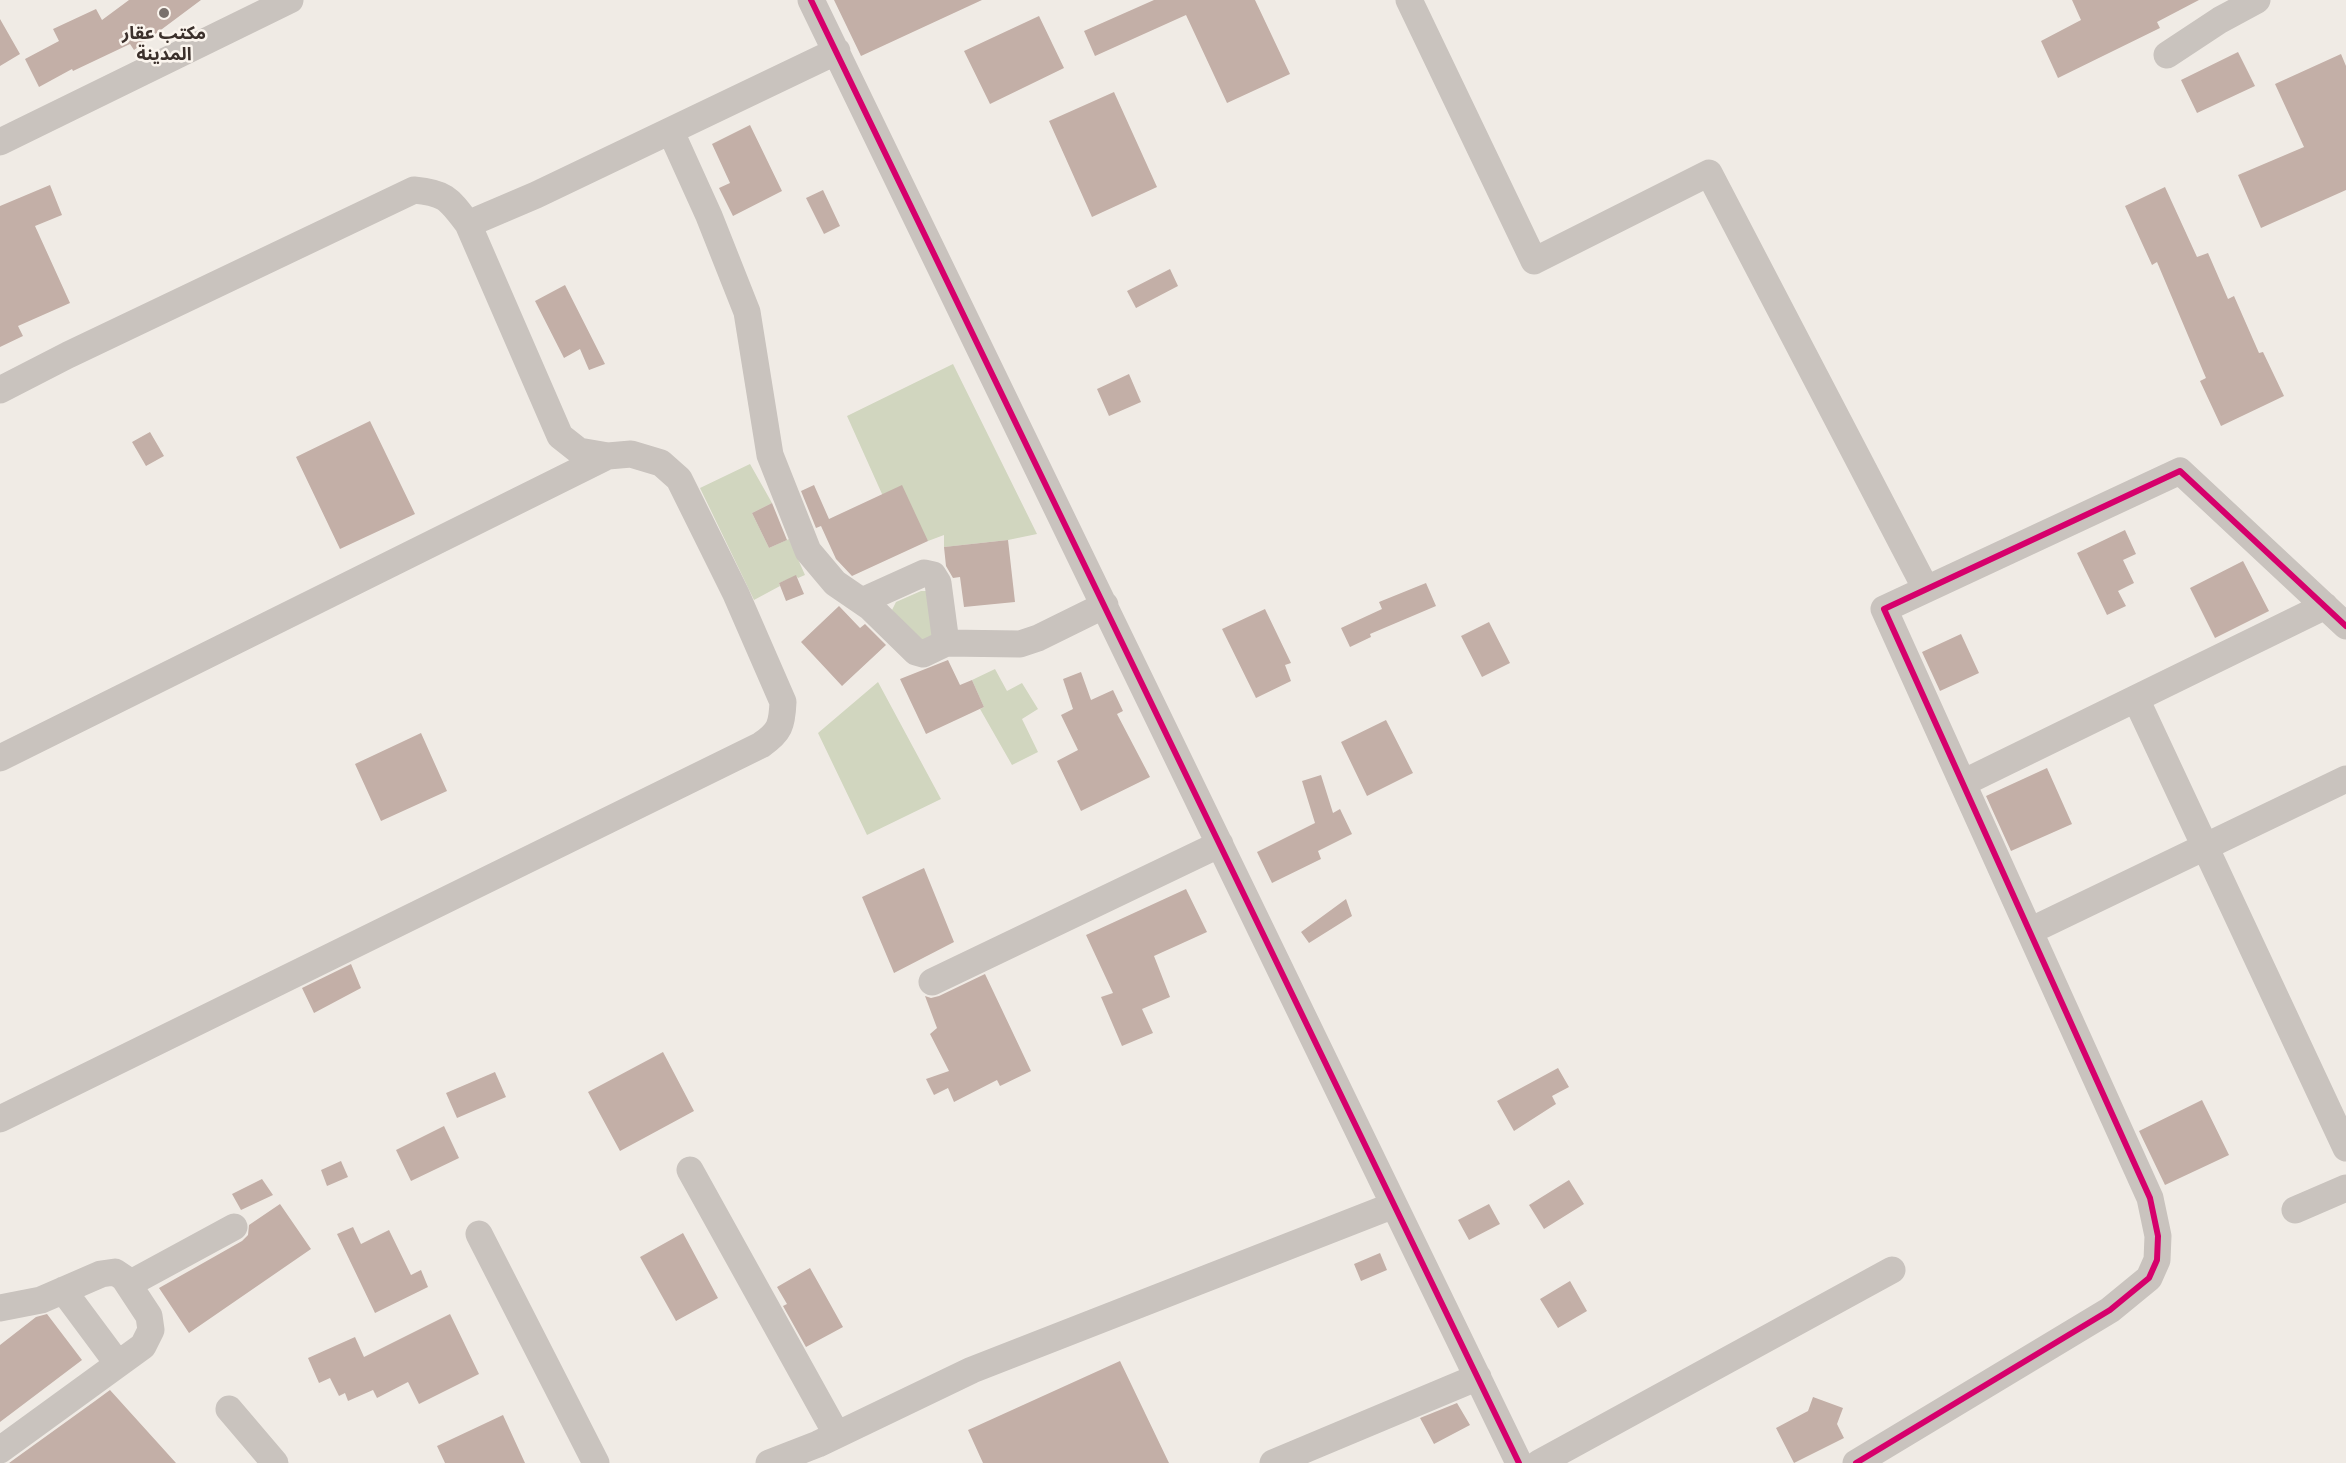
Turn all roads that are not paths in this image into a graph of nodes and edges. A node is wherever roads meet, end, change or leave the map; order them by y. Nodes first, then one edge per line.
1 (811, 0) edge
2 (1409, 0) edge
3 (2257, 0) edge
4 (271, 4) edge
5 (837, 51) junction
6 (2167, 55) dead end
7 (670, 132) junction
8 (0, 142) edge
9 (468, 224) junction
10 (0, 390) edge
11 (608, 456) junction
12 (1926, 589) junction
13 (862, 601) junction
14 (1105, 605) junction
15 (2325, 606) junction
16 (2346, 626) edge
17 (946, 643) junction
18 (2136, 699) junction
19 (0, 759) edge
20 (2346, 779) edge
21 (1963, 783) junction
22 (1220, 844) junction
23 (2205, 847) junction
24 (2030, 931) junction
25 (932, 981) dead end
26 (0, 1119) edge
27 (2346, 1148) edge
28 (690, 1170) dead end
29 (2346, 1188) edge
30 (1394, 1205) junction
31 (2295, 1210) dead end
32 (234, 1227) dead end
33 (479, 1234) dead end
34 (1892, 1270) dead end
35 (129, 1284) junction
36 (63, 1290) junction
37 (0, 1308) edge
38 (118, 1364) junction
39 (1478, 1377) junction
40 (230, 1409) dead end
41 (827, 1447) edge
42 (0, 1450) edge
43 (275, 1463) edge
44 (596, 1463) edge
45 (770, 1463) edge
46 (1273, 1463) edge
47 (1520, 1463) edge
48 (1539, 1463) edge
49 (1856, 1463) edge

1 - 5 street
2 - 12 street
3 - 6 street
4 - 8 street
5 - 7 street
5 - 14 street
7 - 9 street
7 - 13 street
9 - 10 street
9 - 11 street
11 - 19 street
11 - 26 street
12 - 15 street
12 - 21 street
13 - 17 street
13 - 17 street
14 - 17 street
14 - 22 street
15 - 16 street
15 - 18 street
18 - 21 street
18 - 23 street
20 - 23 street
21 - 24 street
22 - 25 street
22 - 30 street
23 - 24 street
23 - 27 street
24 - 49 street
28 - 41 street
29 - 31 street
30 - 39 street
30 - 41 street
32 - 35 street
33 - 44 street
34 - 48 street
35 - 36 street
35 - 38 street
36 - 37 street
36 - 38 street
38 - 42 street
39 - 46 street
39 - 47 street
40 - 43 street
41 - 45 street

